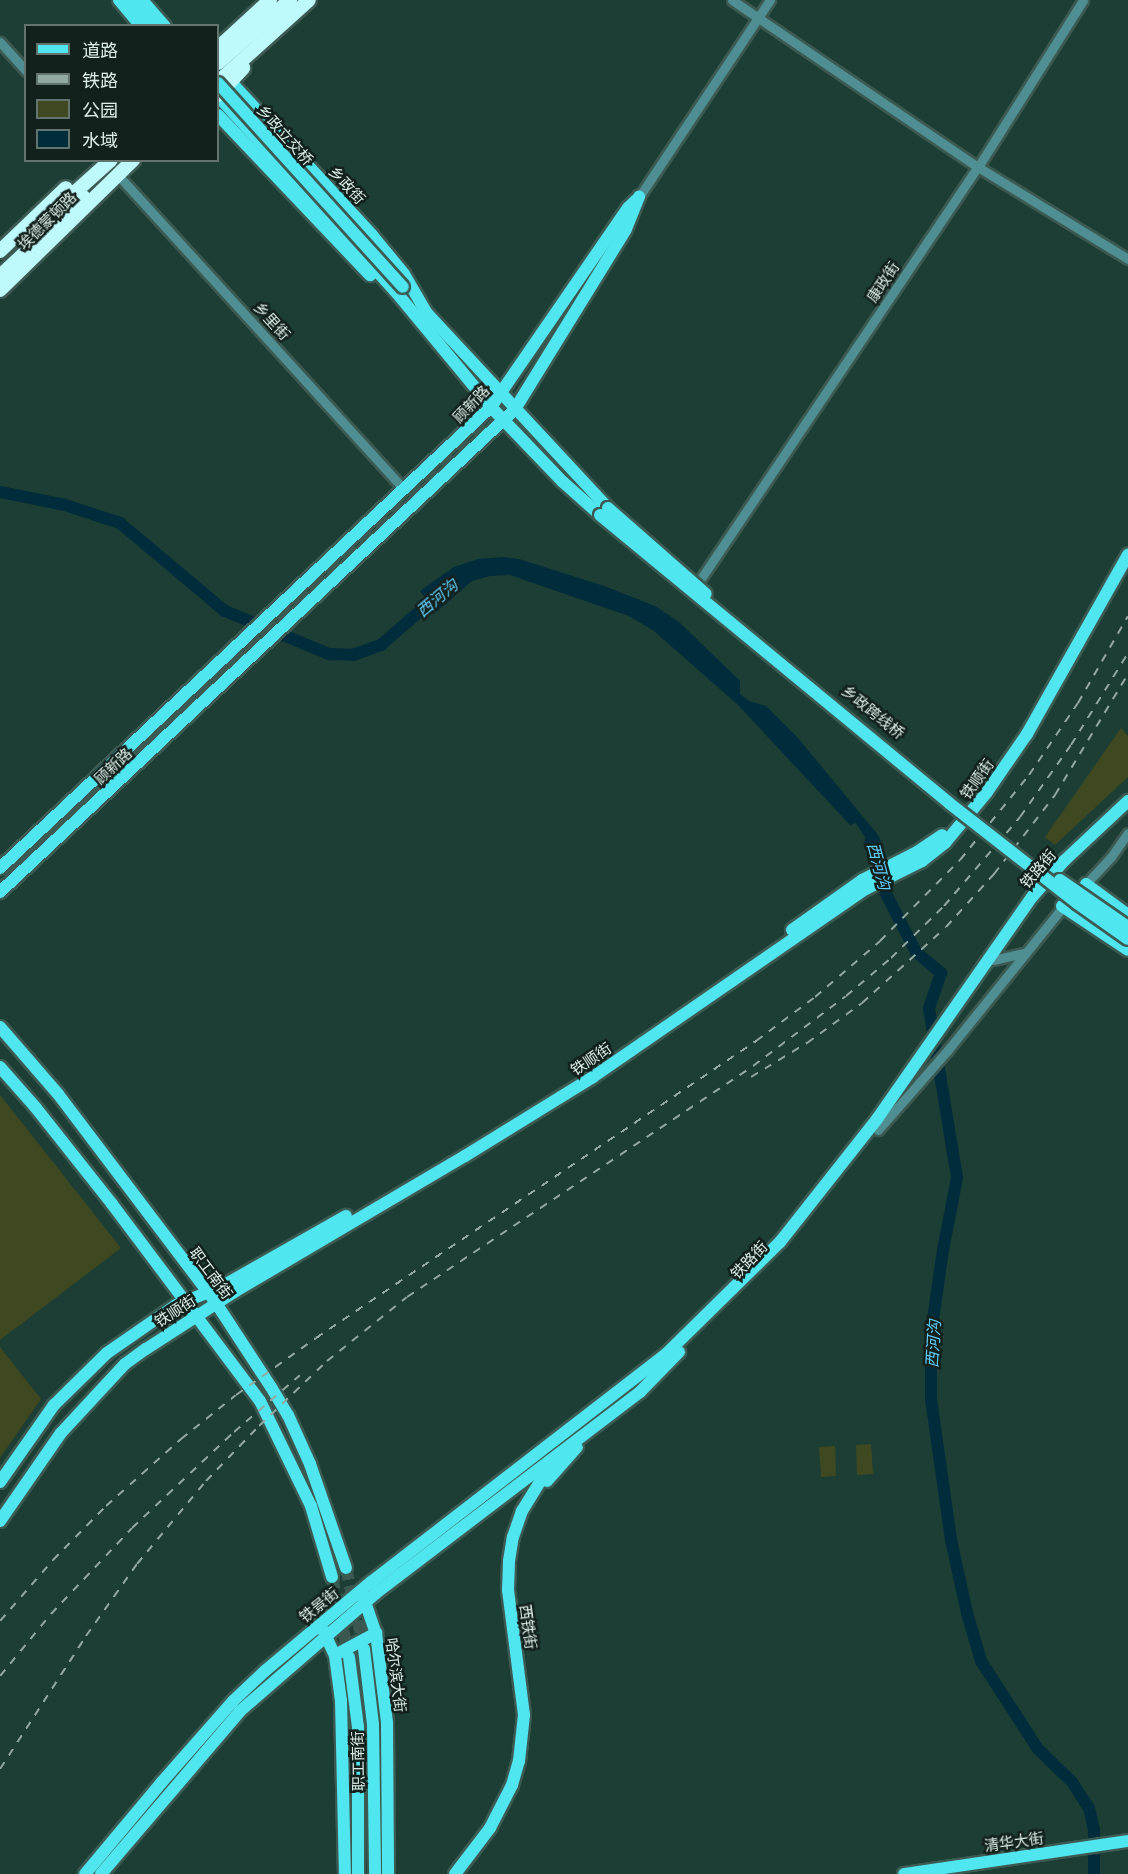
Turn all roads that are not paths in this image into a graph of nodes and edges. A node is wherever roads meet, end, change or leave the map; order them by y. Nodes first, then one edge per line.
1 (118, 0) edge
2 (131, 0) edge
3 (142, 0) edge
4 (153, 0) edge
5 (270, 0) edge
6 (279, 0) edge
7 (290, 0) edge
8 (309, 0) edge
9 (732, 0) edge
10 (770, 0) edge
11 (1083, 0) edge
12 (759, 18) junction
13 (139, 24) edge
14 (152, 24) edge
15 (163, 24) edge
16 (174, 24) edge
17 (0, 42) edge
18 (219, 47) edge
19 (219, 62) edge
20 (219, 62) edge
21 (24, 69) edge
22 (222, 83) edge
23 (219, 96) edge
24 (219, 116) edge
25 (104, 162) edge
26 (131, 162) edge
27 (978, 167) junction
28 (117, 174) junction
29 (639, 197) junction
30 (60, 212) junction
31 (0, 251) edge
32 (1128, 259) edge
33 (0, 263) edge
34 (0, 276) edge
35 (0, 290) edge
36 (400, 290) junction
37 (424, 320) junction
38 (501, 395) junction
39 (491, 407) junction
40 (515, 410) junction
41 (504, 420) junction
42 (404, 489) junction
43 (604, 511) junction
44 (1128, 544) edge
45 (1128, 555) edge
46 (702, 577) dead end
47 (1128, 801) edge
48 (1128, 808) edge
49 (1128, 833) edge
50 (919, 857) junction
51 (0, 868) edge
52 (1086, 884) junction
53 (864, 885) junction
54 (0, 892) edge
55 (1062, 906) junction
56 (1128, 915) edge
57 (1128, 927) edge
58 (1128, 939) edge
59 (1128, 950) edge
60 (1024, 953) junction
61 (993, 960) junction
62 (0, 1027) edge
63 (944, 1028) junction
64 (924, 1058) junction
65 (0, 1067) edge
66 (878, 1130) junction
67 (207, 1292) junction
68 (184, 1302) junction
69 (216, 1303) junction
70 (195, 1316) junction
71 (610, 1399) junction
72 (611, 1414) junction
73 (561, 1452) junction
74 (0, 1482) edge
75 (0, 1521) edge
76 (346, 1568) tunnel mouth
77 (332, 1577) tunnel mouth
78 (363, 1596) junction
79 (320, 1623) junction
80 (376, 1633) junction
81 (326, 1636) junction
82 (364, 1649) tunnel mouth
83 (335, 1656) junction
84 (349, 1657) tunnel mouth
85 (1123, 1844) edge
86 (1036, 1856) junction
87 (86, 1874) edge
88 (101, 1874) edge
89 (345, 1874) edge
90 (358, 1874) edge
91 (375, 1874) edge
92 (388, 1874) edge
93 (455, 1874) edge
94 (464, 1874) edge
95 (904, 1874) edge
96 (939, 1874) edge

1 - 13 main road
2 - 14 main road
3 - 15 main road
4 - 16 main road
5 - 18 highway
6 - 19 highway
7 - 20 highway
8 - 22 highway
9 - 12 street
10 - 12 street, 顾新路
11 - 27 street, 康政街
12 - 27 street
12 - 29 street, 顾新路
17 - 21 street
22 - 36 main road, 乡政立交桥, bridge
22 - 37 main road, 乡政街
23 - 36 main road, 乡政立交桥
24 - 37 main road, 乡政街
25 - 30 highway, 埃德蒙顿路
25 - 31 highway, 埃德蒙顿路
26 - 28 highway, 埃德蒙顿路
27 - 32 street
27 - 46 street, 康政街
28 - 30 highway, 埃德蒙顿路
28 - 35 highway, 埃德蒙顿路
28 - 42 street, 乡里街
29 - 38 main road, 顾新路
29 - 40 main road, 顾新路
30 - 33 highway
30 - 34 highway
36 - 37 main road, 乡政街
37 - 38 main road, 乡政街
37 - 39 main road, 乡政街
38 - 39 main road, 顾新路
38 - 40 main road, 乡政街
39 - 41 main road, 乡政街
39 - 42 main road, 顾新路
40 - 41 main road, 顾新路
40 - 43 main road, 乡政街
41 - 43 main road, 乡政街
41 - 54 main road, 顾新路
42 - 51 main road, 顾新路
43 - 57 main road, 乡政跨线桥, bridge
43 - 58 main road, bridge
44 - 50 main road, 铁顺街
45 - 50 main road, 铁顺街
47 - 63 main road, 铁路街
48 - 61 main road, 铁路街
49 - 52 street
50 - 53 main road, 铁顺街
52 - 55 street
52 - 56 main road
53 - 67 main road, 铁顺街
53 - 69 main road, 铁顺街
55 - 59 main road
55 - 60 street
60 - 61 street
60 - 66 street
61 - 63 main road, 铁路街
62 - 67 main road, 职工南街
63 - 64 main road
64 - 66 main road, 铁路街
64 - 71 main road, 铁路街
65 - 68 main road
66 - 72 main road, 铁路街
67 - 68 main road, 铁顺街
67 - 69 main road, 职工南街
68 - 70 main road
68 - 74 main road, 铁顺街
69 - 70 main road, 铁顺街
69 - 76 main road, 职工南街
70 - 75 main road, 铁顺街
70 - 77 main road
71 - 73 main road, 西铁街
71 - 78 main road, 铁景街
72 - 73 main road, 铁路街
72 - 94 main road, 西铁街
73 - 78 main road, 铁景街
73 - 93 main road, 西铁街
78 - 79 main road, 铁景街
78 - 80 main road, 哈尔滨大街
78 - 81 main road, 铁景街
79 - 81 main road
79 - 87 main road, 铁景街
80 - 83 main road
80 - 92 main road, 哈尔滨大街
81 - 83 main road
81 - 88 main road, 铁景街
82 - 91 main road, 职工南街
83 - 89 main road
84 - 90 main road, 职工南街
85 - 86 main road, 清华大街
86 - 95 main road, 清华大街
86 - 96 main road, 清华大街

